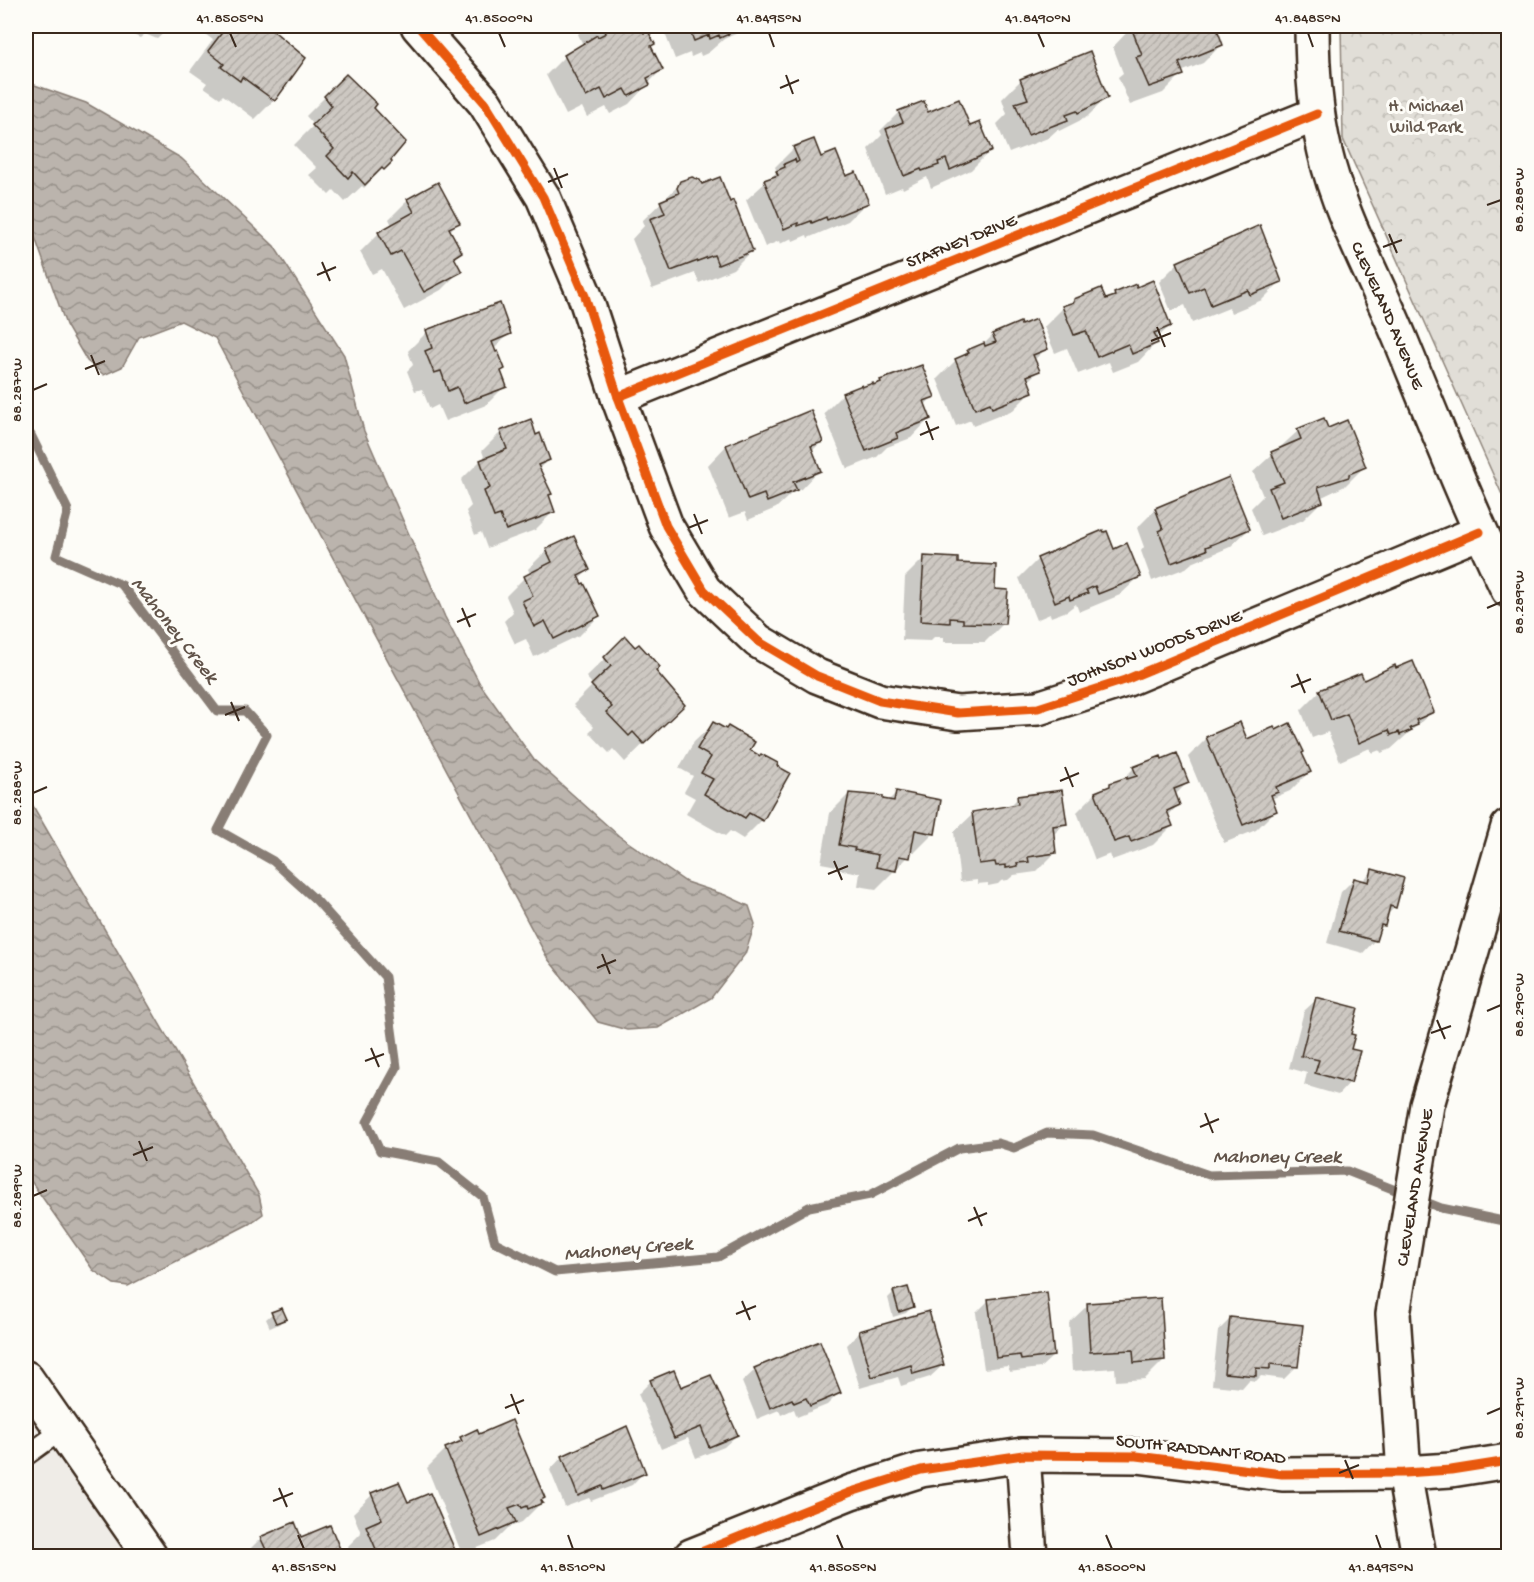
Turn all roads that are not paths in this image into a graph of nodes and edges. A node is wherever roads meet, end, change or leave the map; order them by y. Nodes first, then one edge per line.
1 (418, 26) edge
2 (1312, 26) edge
3 (1317, 114) junction
4 (618, 397) junction
5 (1480, 532) junction
6 (1509, 590) edge
7 (1509, 827) edge
8 (26, 1378) edge
9 (62, 1430) junction
10 (1023, 1455) junction
11 (26, 1456) edge
12 (1509, 1461) edge
13 (1404, 1473) junction
14 (150, 1557) edge
15 (691, 1557) edge
16 (1030, 1557) edge
17 (1419, 1557) edge

1 - 4 street, JOHNSON WOODS DRIVE
2 - 3 street, CLEVELAND AVENUE
3 - 4 street, STAFNEY DRIVE
3 - 5 street, CLEVELAND AVENUE
4 - 5 street, JOHNSON WOODS DRIVE
5 - 6 street, CLEVELAND AVENUE
7 - 13 street, CLEVELAND AVENUE
8 - 9 street
9 - 11 lane
9 - 14 street
10 - 13 street, SOUTH RADDANT ROAD
10 - 15 street, SOUTH RADDANT ROAD
10 - 16 street
12 - 13 street, SOUTH RADDANT ROAD
13 - 17 street, CLEVELAND AVENUE

